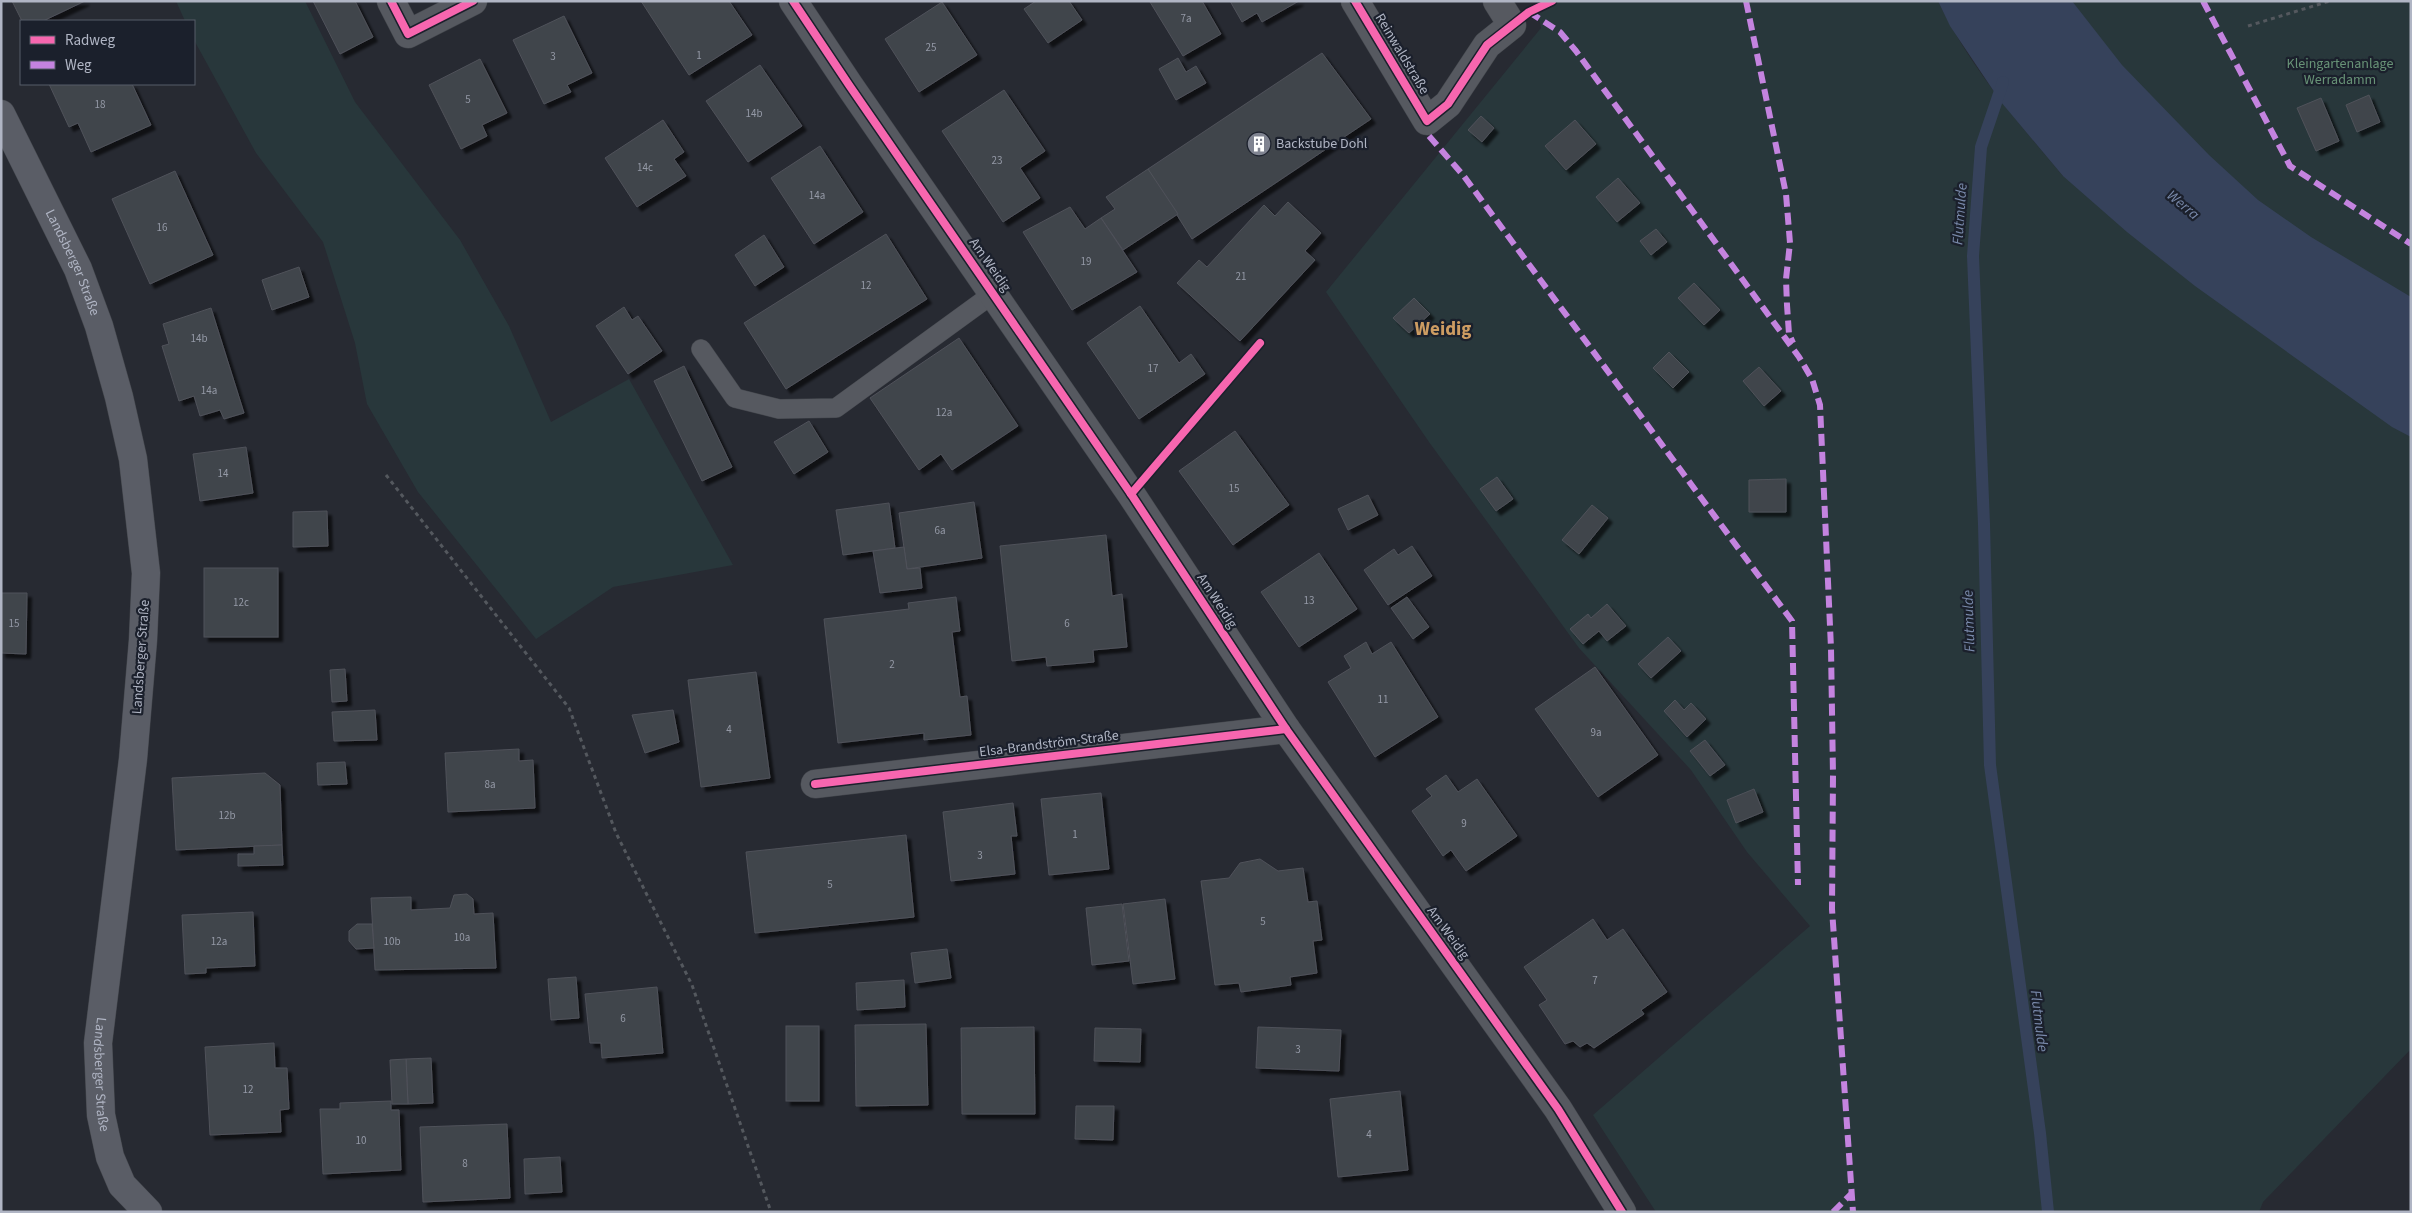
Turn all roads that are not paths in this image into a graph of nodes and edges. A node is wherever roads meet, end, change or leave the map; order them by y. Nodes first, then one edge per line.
1 (391, 1) edge
2 (473, 1) edge
3 (793, 1) edge
4 (1355, 1) edge
5 (1497, 1) edge
6 (1, 114) edge
7 (994, 293) junction
8 (701, 349) dead end
9 (1286, 729) junction
10 (815, 784) dead end
11 (143, 1210) edge
12 (1622, 1212) edge

1 - 2 street
3 - 7 street, Am Weidig
4 - 5 street, Reinwaldstraße
6 - 11 main road, Landsberger Straße
7 - 8 lane
7 - 9 street, Am Weidig
9 - 10 street, Elsa-Brandström-Straße
9 - 12 street, Am Weidig

